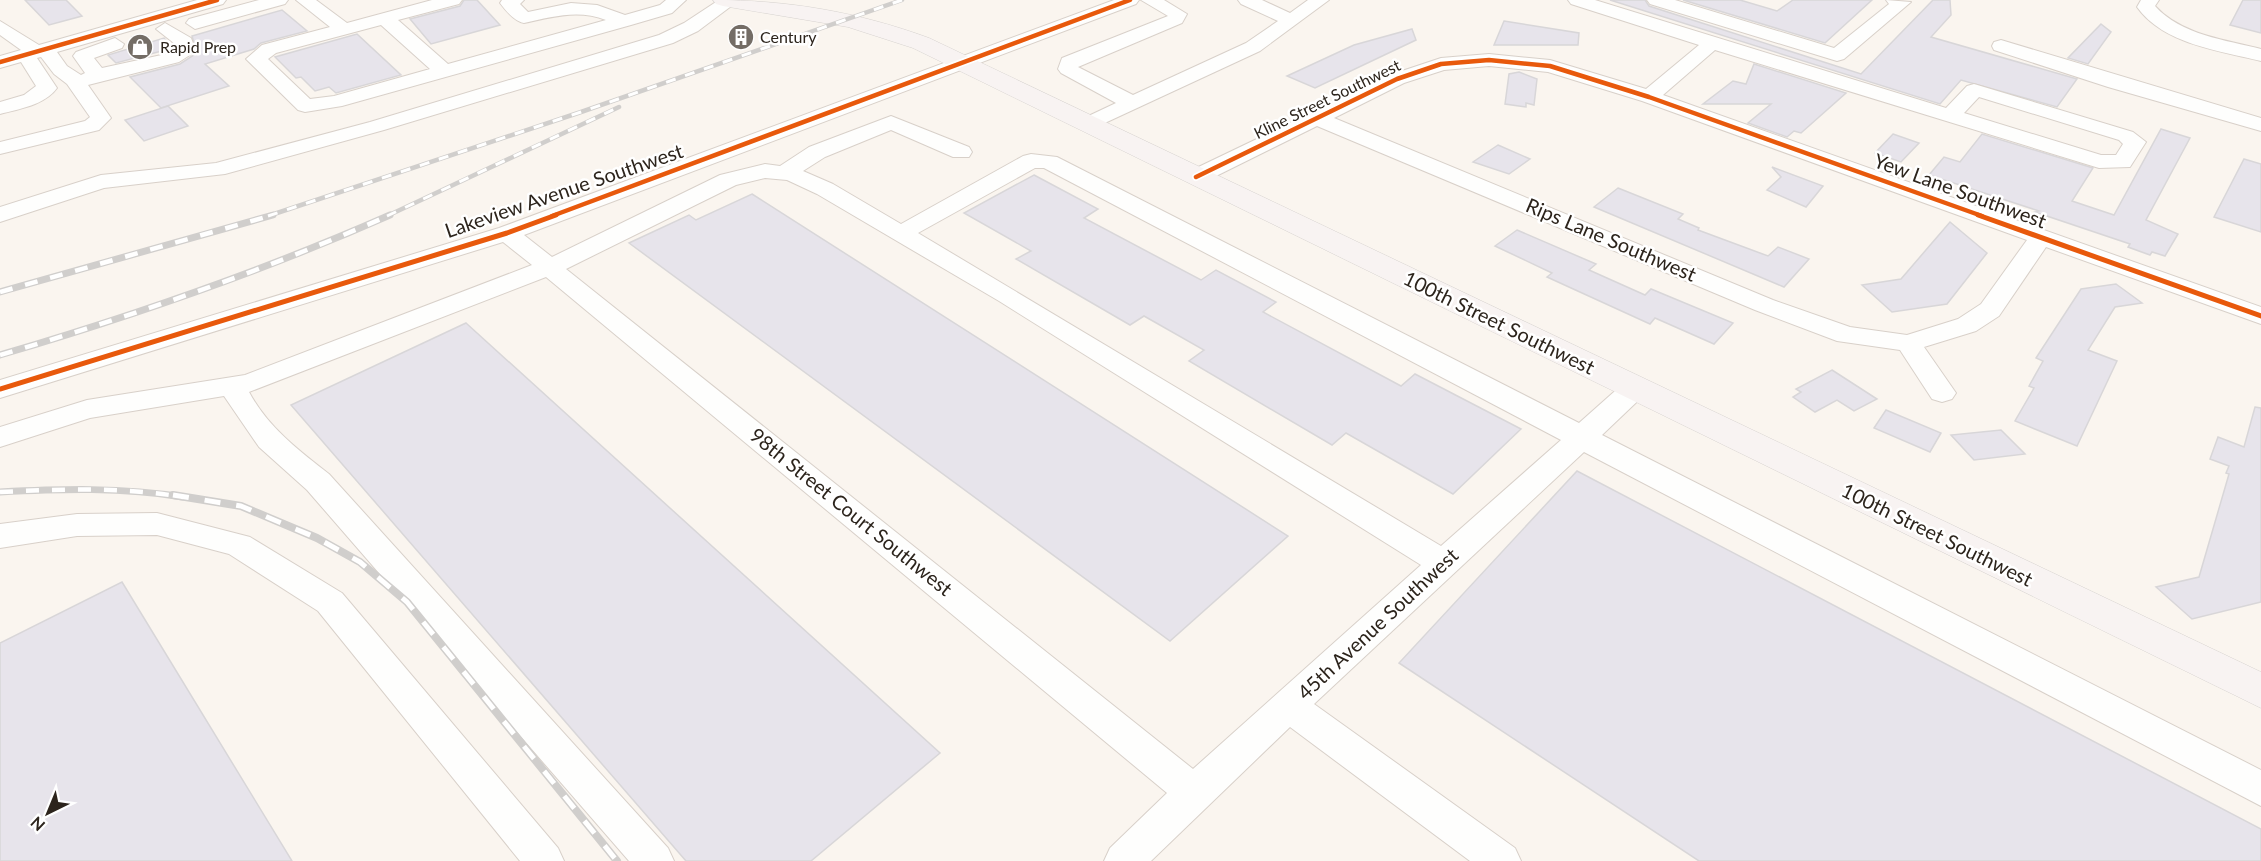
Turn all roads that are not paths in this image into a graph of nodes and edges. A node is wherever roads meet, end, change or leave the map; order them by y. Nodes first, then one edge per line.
1 (217, 0) edge
2 (279, 0) edge
3 (305, 0) edge
4 (453, 0) edge
5 (515, 0) edge
6 (677, 0) edge
7 (723, 0) edge
8 (1130, 0) edge
9 (1150, 0) edge
10 (1192, 0) edge
11 (1247, 0) edge
12 (1320, 0) edge
13 (1577, 0) edge
14 (1656, 0) edge
15 (1895, 0) edge
16 (2150, 0) edge
17 (729, 1) edge
18 (567, 4) edge
19 (1169, 9) junction
20 (176, 12) junction
21 (384, 18) junction
22 (1292, 20) junction
23 (625, 21) junction
24 (158, 24) junction
25 (344, 29) junction
26 (1046, 32) junction
27 (5, 35) edge
28 (1712, 43) junction
29 (2001, 46) dead end
30 (36, 52) junction
31 (1089, 54) junction
32 (2261, 55) edge
33 (0, 62) edge
34 (963, 63) junction
35 (443, 70) junction
36 (85, 79) junction
37 (1649, 97) junction
38 (1132, 103) junction
39 (0, 108) edge
40 (1950, 116) junction
41 (1319, 119) junction
42 (1086, 124) junction
43 (2261, 125) edge
44 (0, 148) edge
45 (961, 152) dead end
46 (784, 173) junction
47 (1196, 177) junction
48 (0, 215) edge
49 (507, 233) junction
50 (901, 233) junction
51 (2041, 238) junction
52 (550, 267) junction
53 (2261, 316) edge
54 (1908, 343) junction
55 (232, 386) junction
56 (1634, 388) junction
57 (0, 389) edge
58 (1942, 393) dead end
59 (0, 437) edge
60 (1581, 437) junction
61 (0, 536) edge
62 (1444, 564) junction
63 (2261, 691) edge
64 (1289, 706) junction
65 (2261, 789) edge
66 (1194, 792) junction
67 (544, 861) edge
68 (654, 861) edge
69 (1124, 861) edge
70 (1501, 861) edge

1 - 20 street
2 - 20 street
3 - 25 street
4 - 21 street
5 - 18 street
6 - 23 street
7 - 17 main road, 100th Street Southwest
8 - 26 street, Lakeview Avenue Southwest
9 - 19 street
10 - 19 street
11 - 22 street
12 - 22 street
13 - 28 street
14 - 15 street
16 - 32 street
17 - 34 main road, 100th Street Southwest
17 - 48 street
18 - 23 street
19 - 31 street
20 - 24 street
21 - 25 street
21 - 35 street
22 - 38 street
23 - 35 street
24 - 30 street
24 - 36 street
24 - 36 street
25 - 35 street
26 - 31 street
26 - 34 street, Lakeview Avenue Southwest
27 - 30 street
28 - 37 street
28 - 40 street
29 - 43 street
30 - 33 street
30 - 36 street
30 - 39 street
31 - 38 street
34 - 42 main road, 100th Street Southwest
34 - 49 street, Lakeview Avenue Southwest
36 - 44 street
37 - 41 street, Kline Street Southwest
37 - 51 street, Yew Lane Southwest
38 - 42 street
40 - 40 street
41 - 47 street, Kline Street Southwest
41 - 54 street, Rips Lane Southwest
42 - 47 main road, 100th Street Southwest
45 - 46 street
46 - 50 street
46 - 52 street
47 - 56 main road, 100th Street Southwest
49 - 52 street, 98th Street Court Southwest
49 - 57 street, Lakeview Avenue Southwest
50 - 60 street
50 - 62 street
51 - 53 street, Yew Lane Southwest
51 - 54 street, Rips Lane Southwest
52 - 55 street
52 - 66 street, 98th Street Court Southwest
54 - 58 street
55 - 59 street
55 - 68 street
56 - 60 street, 45th Avenue Southwest
56 - 63 main road, 100th Street Southwest
60 - 62 street, 45th Avenue Southwest
60 - 65 street
61 - 67 street
62 - 64 street, 45th Avenue Southwest
64 - 66 street, 45th Avenue Southwest
64 - 70 street
66 - 69 street, 45th Avenue Southwest

